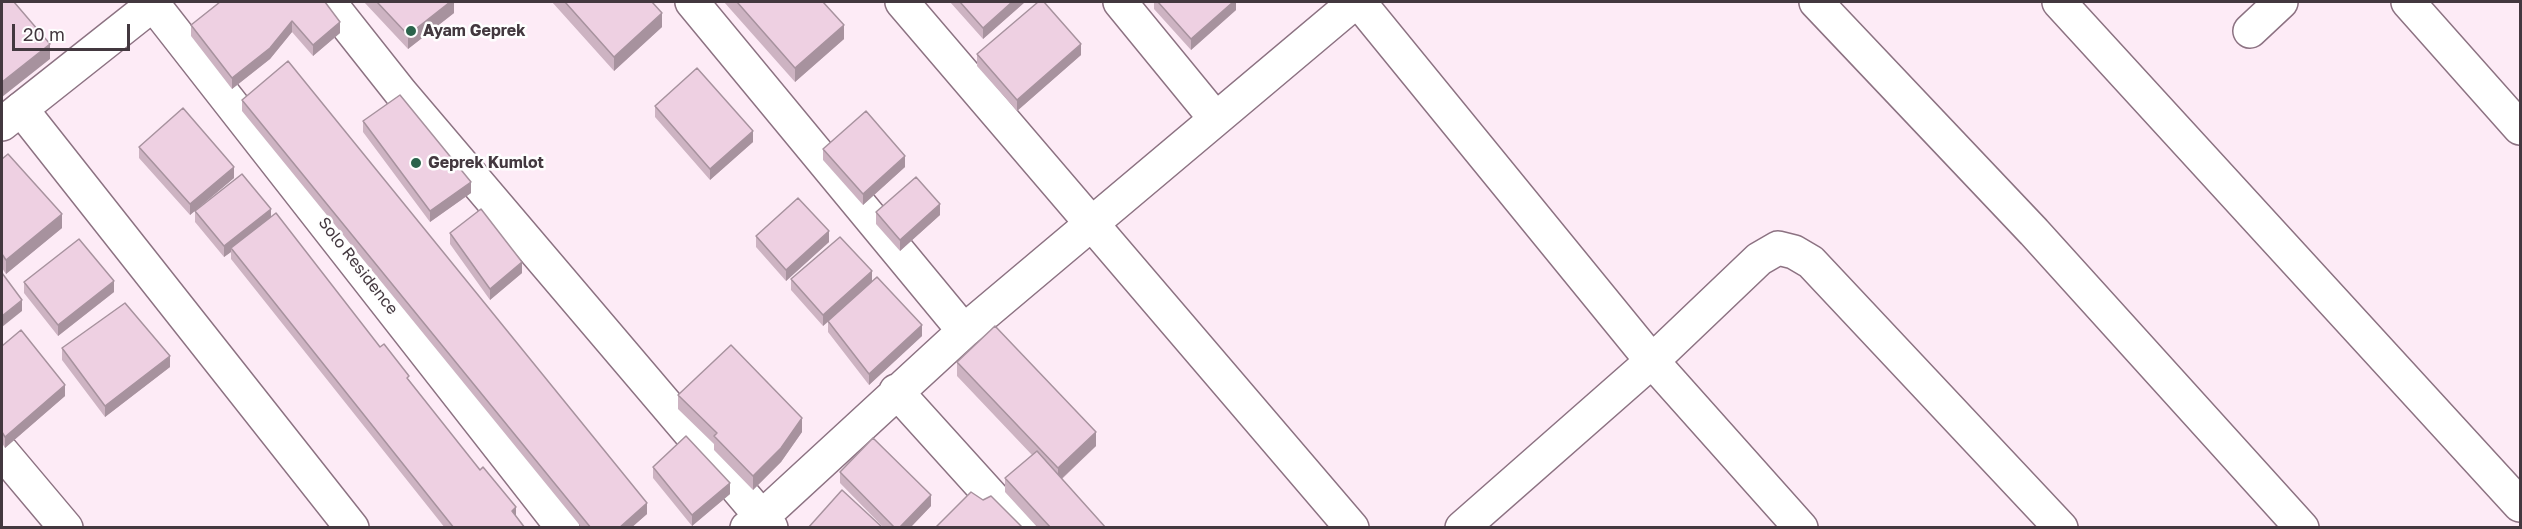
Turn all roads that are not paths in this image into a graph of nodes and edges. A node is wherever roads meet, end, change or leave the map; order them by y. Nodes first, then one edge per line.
1 (329, 2) edge
2 (692, 2) edge
3 (902, 2) edge
4 (1120, 2) edge
5 (1357, 2) edge
6 (1816, 2) edge
7 (2059, 2) edge
8 (2281, 2) edge
9 (2408, 2) edge
10 (154, 3) edge
11 (2250, 31) dead end
12 (11, 117) edge
13 (1215, 118) junction
14 (2520, 128) edge
15 (1091, 225) junction
16 (964, 331) junction
17 (1652, 361) junction
18 (896, 391) junction
19 (2, 452) edge
20 (2520, 505) edge
21 (760, 524) edge
22 (66, 528) edge
23 (351, 528) edge
24 (563, 528) edge
25 (1020, 528) edge
26 (1352, 528) edge
27 (1462, 528) edge
28 (1801, 528) edge
29 (2061, 528) edge
30 (2302, 528) edge

1 - 21 street
2 - 16 street
3 - 15 street
4 - 13 street
5 - 13 street
5 - 17 street
6 - 30 street
7 - 20 street
8 - 11 street
9 - 14 street
10 - 12 street
10 - 24 street, Solo Residence
12 - 23 street
13 - 15 street
15 - 16 street
15 - 26 street
16 - 18 street
17 - 27 street
17 - 28 street
17 - 29 street
18 - 21 street
18 - 25 street
19 - 22 street

